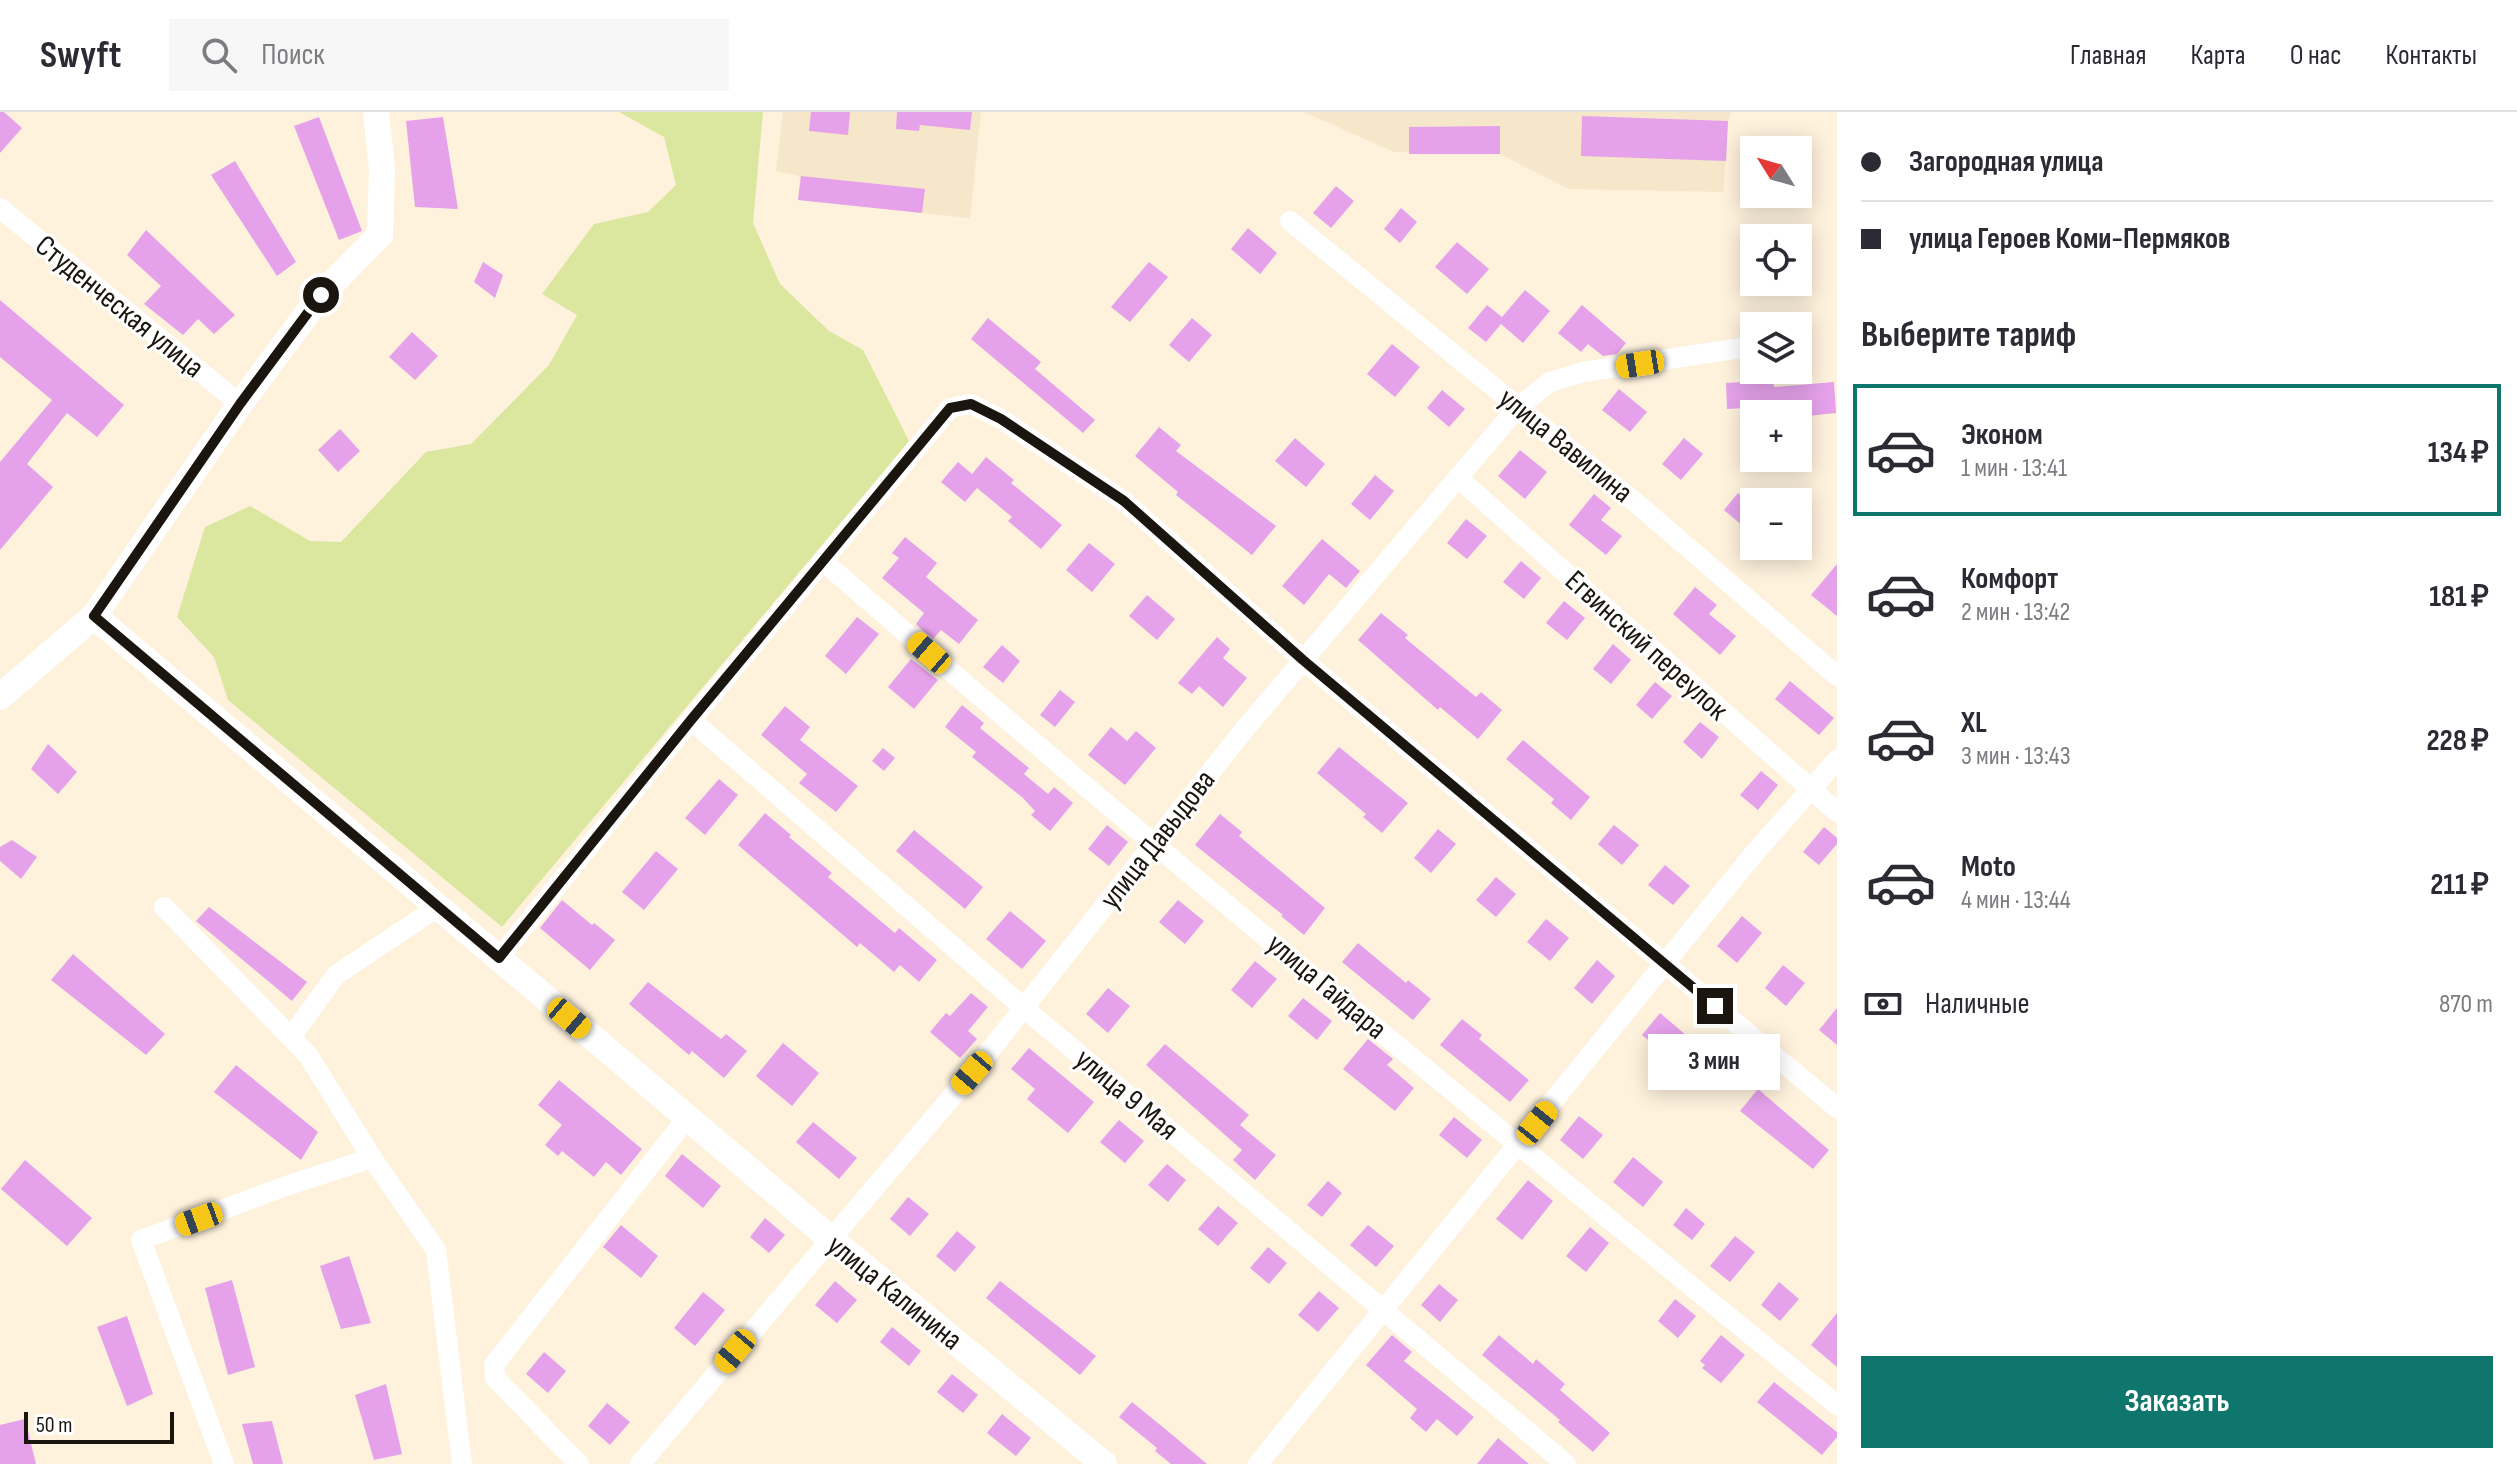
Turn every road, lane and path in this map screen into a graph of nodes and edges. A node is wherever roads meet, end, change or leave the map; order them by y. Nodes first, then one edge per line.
1 (376, 112) edge
2 (0, 208) edge
3 (1290, 221) dead end
4 (1740, 348) edge
5 (240, 404) junction
6 (1518, 407) junction
7 (1458, 478) junction
8 (823, 561) junction
9 (94, 616) junction
10 (1303, 660) junction
11 (1837, 676) edge
12 (0, 697) edge
13 (691, 720) junction
14 (1837, 760) edge
15 (1810, 790) junction
16 (1837, 812) edge
17 (1154, 843) junction
18 (164, 907) dead end
19 (438, 907) junction
20 (499, 958) junction
21 (1666, 964) junction
22 (1024, 1008) junction
23 (291, 1037) junction
24 (1837, 1108) edge
25 (687, 1118) junction
26 (1518, 1145) junction
27 (372, 1158) junction
28 (831, 1239) junction
29 (1384, 1310) junction
30 (1837, 1405) edge
31 (224, 1464) edge
32 (462, 1464) edge
33 (579, 1464) edge
34 (640, 1464) edge
35 (1104, 1464) edge
36 (1258, 1464) edge
37 (1566, 1464) edge

1 - 5 street
2 - 5 street, Студенческая улица
3 - 6 street, улица Вавилина
4 - 6 street, улица Давыдова
5 - 9 street
6 - 7 street, улица Давыдова
6 - 11 street, улица Вавилина
7 - 10 street, улица Давыдова
7 - 15 street, Егвинский переулок
8 - 10 street
8 - 13 street
8 - 17 street, улица Гайдара
9 - 12 street
9 - 19 street, улица Калинина
10 - 17 street, улица Давыдова
10 - 21 street
13 - 20 street
13 - 22 street, улица 9 Мая
14 - 15 street
15 - 16 street, Егвинский переулок
15 - 21 street
17 - 22 street, улица Давыдова
17 - 26 street, улица Гайдара
18 - 23 street
19 - 20 street, улица Калинина
19 - 23 street
20 - 25 street, улица Калинина
21 - 24 street
21 - 26 street
22 - 28 street, улица Давыдова
22 - 29 street, улица 9 Мая
23 - 27 street
25 - 28 street, улица Калинина
25 - 33 street
26 - 29 street
26 - 30 street, улица Гайдара
27 - 31 street
27 - 32 street
28 - 34 street, улица Давыдова
28 - 35 street, улица Калинина
29 - 36 street
29 - 37 street, улица 9 Мая

